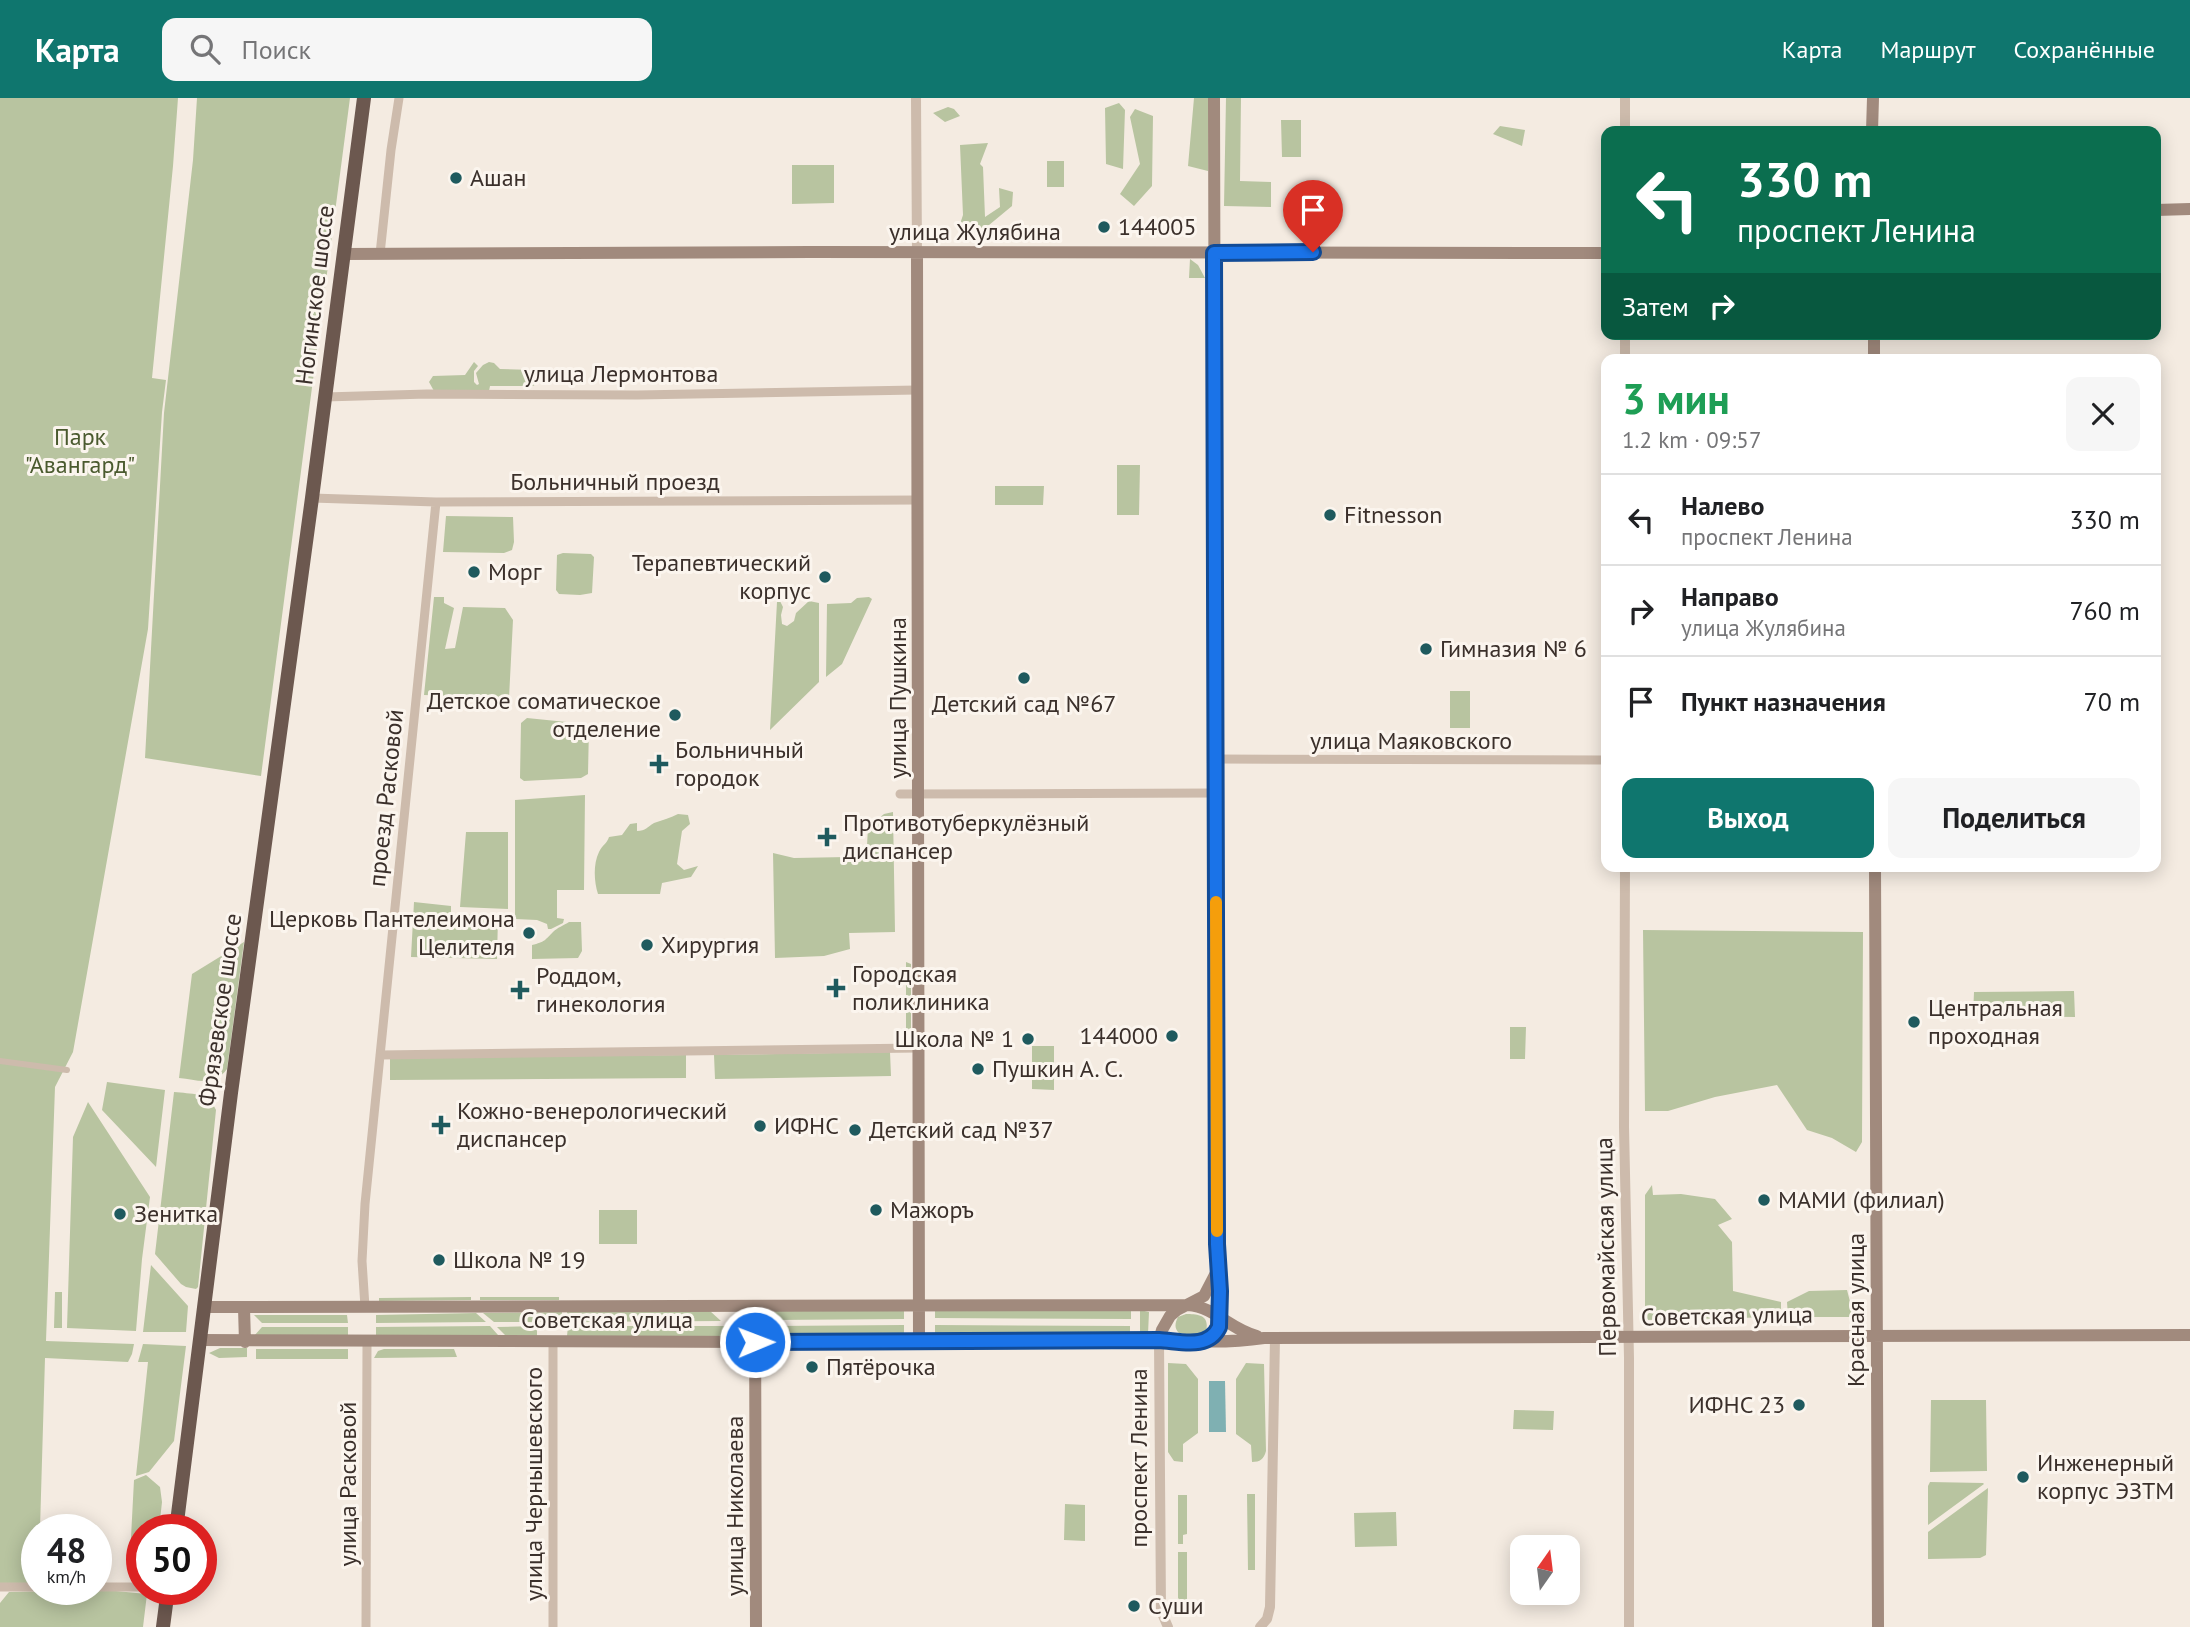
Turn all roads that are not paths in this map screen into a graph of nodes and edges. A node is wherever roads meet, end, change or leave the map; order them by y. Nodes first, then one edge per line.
1 (363, 98) edge
2 (399, 98) edge
3 (916, 98) edge
4 (1214, 98) edge
5 (1625, 98) edge
6 (1873, 98) edge
7 (1625, 126) edge
8 (1872, 126) edge
9 (2190, 209) edge
10 (2161, 210) edge
11 (917, 253) junction
12 (1214, 253) junction
13 (1601, 253) edge
14 (343, 254) junction
15 (380, 254) junction
16 (917, 390) junction
17 (326, 397) junction
18 (312, 498) junction
19 (918, 500) junction
20 (436, 502) junction
21 (1216, 759) junction
22 (1601, 760) edge
23 (919, 793) junction
24 (1216, 793) junction
25 (900, 794) dead end
26 (1625, 872) edge
27 (1875, 872) edge
28 (918, 1048) junction
29 (380, 1055) junction
30 (0, 1061) edge
31 (67, 1070) dead end
32 (1217, 1270) junction
33 (919, 1305) junction
34 (1188, 1305) junction
35 (755, 1306) junction
36 (205, 1307) junction
37 (365, 1307) junction
38 (244, 1308) junction
39 (1171, 1316) junction
40 (1220, 1317) junction
41 (1877, 1335) junction
42 (2190, 1335) edge
43 (1269, 1338) junction
44 (1628, 1338) junction
45 (201, 1340) junction
46 (919, 1340) junction
47 (1159, 1340) junction
48 (553, 1341) junction
49 (1177, 1341) junction
50 (246, 1342) junction
51 (367, 1342) junction
52 (755, 1342) junction
53 (1198, 1343) junction
54 (178, 1514) edge
55 (0, 1587) edge
56 (21, 1587) edge
57 (166, 1605) edge
58 (163, 1627) edge
59 (366, 1627) edge
60 (553, 1627) edge
61 (756, 1627) edge
62 (1167, 1627) edge
63 (1261, 1627) edge
64 (1629, 1627) edge
65 (1878, 1627) edge

1 - 14 highway, Ногинское шоссе
2 - 15 street
3 - 11 street, улица Пушкина
4 - 12 main road
5 - 7 street
6 - 8 main road
9 - 10 main road
11 - 12 main road, улица Жулябина
11 - 15 main road, улица Жулябина
11 - 16 main road, улица Пушкина
12 - 13 main road, улица Жулябина
12 - 21 main road
14 - 15 main road, улица Жулябина
14 - 17 highway, Ногинское шоссе
16 - 17 street, улица Лермонтова
16 - 19 main road, улица Пушкина
17 - 18 highway, Ногинское шоссе
18 - 20 street, Больничный проезд
18 - 36 highway, Фрязевское шоссе
19 - 20 street, Больничный проезд
19 - 23 main road, улица Пушкина
20 - 29 street, проезд Расковой
21 - 22 street, улица Маяковского
21 - 24 main road
23 - 24 street
23 - 25 street
23 - 28 main road, улица Пушкина
24 - 32 main road
26 - 44 street, Первомайская улица
27 - 41 main road, Красная улица
28 - 29 street
28 - 33 main road, улица Пушкина
29 - 37 street, проезд Расковой
30 - 31 street
32 - 34 main road
32 - 40 main road
33 - 34 main road, Советская улица
33 - 35 main road, Советская улица
33 - 46 main road, улица Пушкина
34 - 39 main road
34 - 40 main road
35 - 37 main road, Советская улица
35 - 52 main road, улица Николаева
36 - 38 main road, Советская улица
36 - 45 highway, Фрязевское шоссе
37 - 38 main road, Советская улица
38 - 50 main road
39 - 47 main road, проспект Ленина
39 - 49 main road
40 - 43 main road, Советская улица
40 - 53 main road
41 - 42 main road, Советская улица
41 - 44 main road, Советская улица
41 - 65 main road, Красная улица
43 - 44 main road, Советская улица
43 - 53 main road, Советская улица
43 - 63 street
44 - 64 street, Первомайская улица
45 - 50 main road, Советская улица
45 - 54 highway, Фрязевское шоссе
46 - 47 main road, Советская улица
46 - 52 main road, Советская улица
47 - 49 main road, Советская улица
47 - 62 street, проспект Ленина
48 - 51 main road, Советская улица
48 - 52 main road, Советская улица
48 - 60 street, улица Чернышевского
49 - 53 main road, Советская улица
50 - 51 main road, Советская улица
51 - 59 street, улица Расковой
52 - 61 main road, улица Николаева
55 - 56 street
57 - 58 highway

